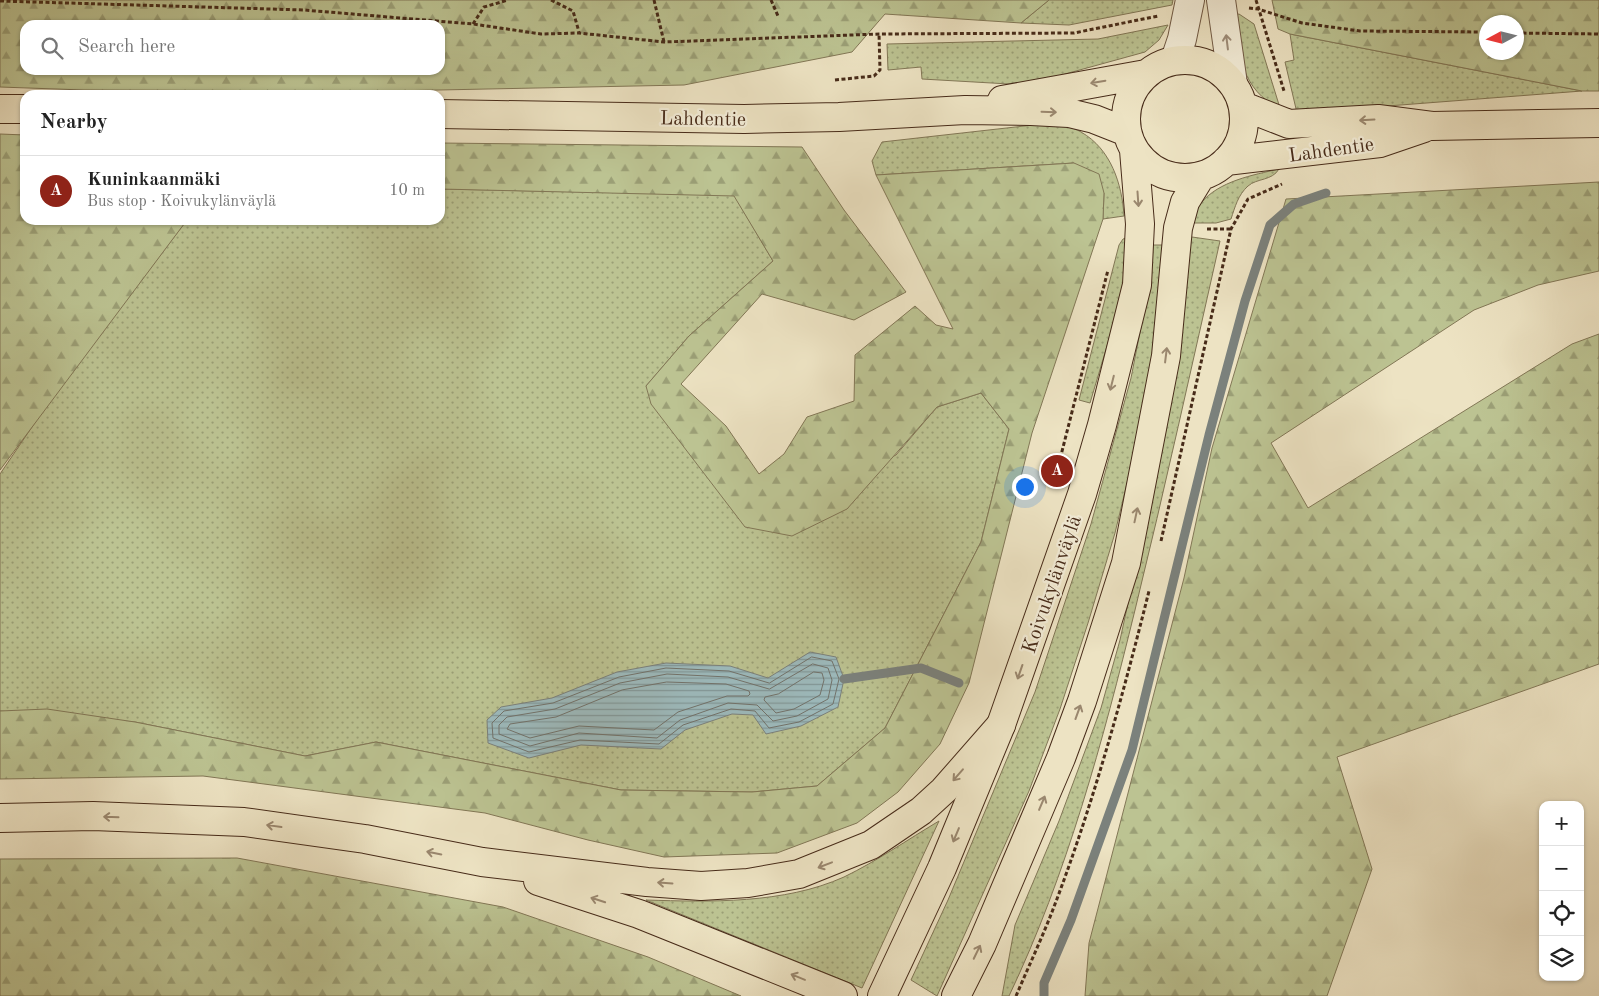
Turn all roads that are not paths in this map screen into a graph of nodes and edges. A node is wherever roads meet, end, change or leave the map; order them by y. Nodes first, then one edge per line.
1 (1190, 0) edge
2 (1231, 4) edge
3 (1175, 60) junction
4 (1146, 74) junction
5 (1238, 95) junction
6 (0, 109) edge
7 (20, 109) edge
8 (965, 110) junction
9 (445, 114) edge
10 (1599, 123) edge
11 (1432, 126) junction
12 (1130, 141) junction
13 (1226, 161) junction
14 (1201, 176) junction
15 (1001, 725) junction
16 (0, 818) edge
17 (482, 862) junction
18 (843, 996) edge
19 (882, 996) edge
20 (956, 996) edge

1 - 3 street
5 -> 2 street
3 - 4 main road
3 - 5 main road
4 -> 8 main road, Lahdentie
4 - 12 main road
11 -> 5 main road, Lahdentie
5 - 13 main road
6 - 7 main road
8 - 9 main road, Lahdentie
8 -> 12 main road, Lahdentie
10 - 11 main road, Lahdentie
11 - 13 main road, Lahdentie
12 - 14 main road
12 -> 15 main road, Koivukylänväylä
13 - 14 main road
20 -> 14 main road
15 -> 17 main road
15 -> 19 main road, Koivukylänväylä
17 -> 16 main road
18 -> 17 main road

